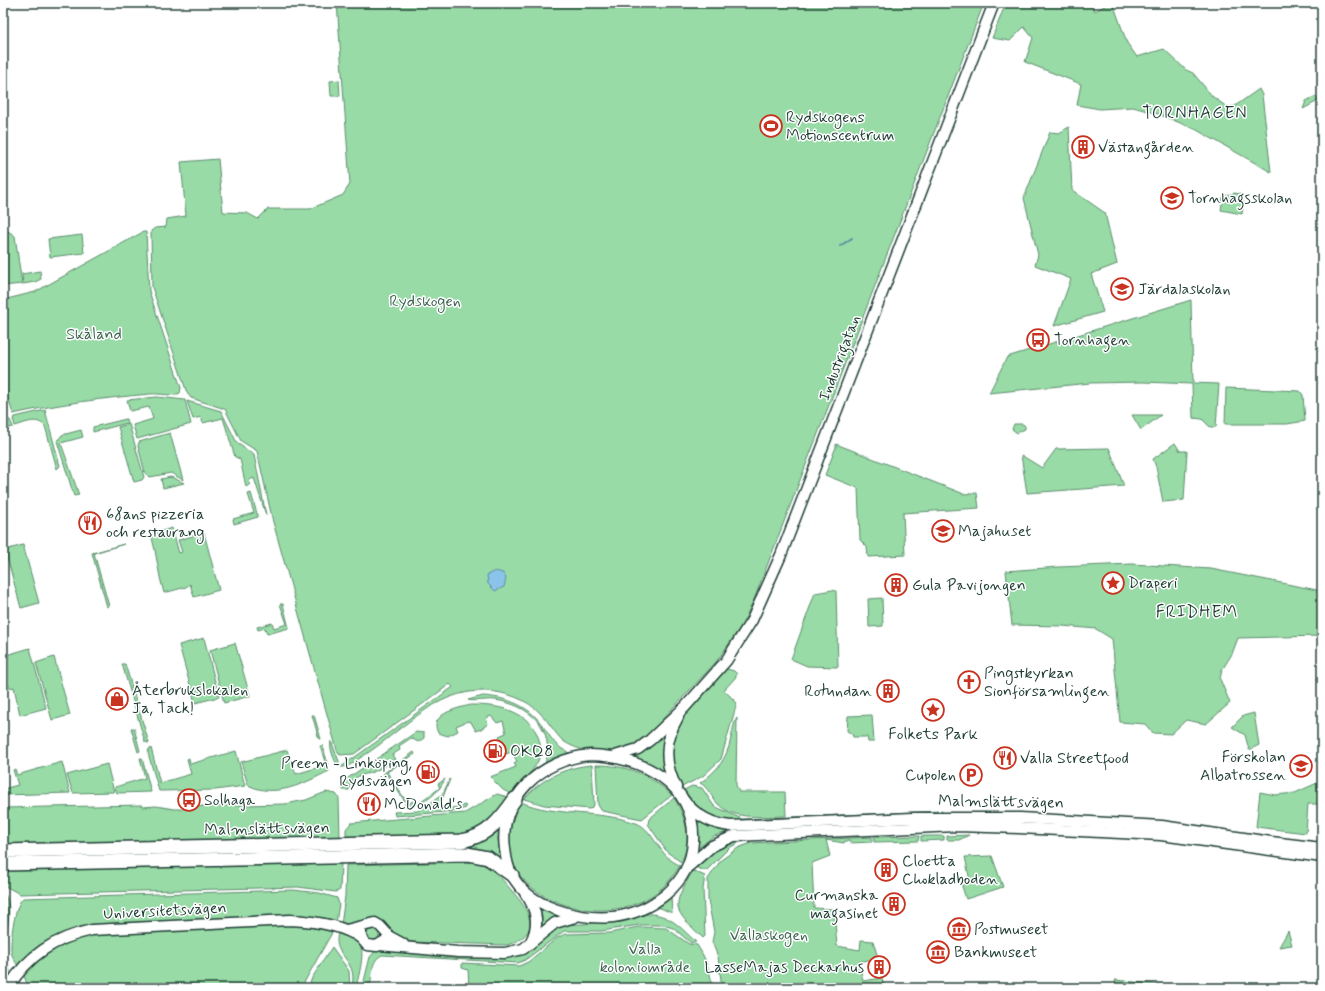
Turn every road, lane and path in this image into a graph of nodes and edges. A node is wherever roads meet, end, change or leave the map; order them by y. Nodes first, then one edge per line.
1 (994, 3) edge
2 (685, 707) junction
3 (612, 757) junction
4 (683, 798) junction
5 (515, 799) junction
6 (1322, 848) edge
7 (3, 852) edge
8 (1322, 857) edge
9 (3, 864) edge
10 (689, 866) junction
11 (512, 875) junction
12 (520, 887) junction
13 (579, 916) junction
14 (366, 925) junction
15 (344, 930) junction
16 (384, 931) junction
17 (361, 938) junction
18 (379, 945) junction
19 (529, 945) junction
20 (407, 947) junction
21 (11, 984) edge

1 - 2 main road, Industrigatan
2 - 3 main road, Industrigatan
2 - 4 main road, Industrigatan
3 - 4 main road, Malmslättsvägen
3 - 5 main road
4 - 6 main road, Malmslättsvägen
4 - 10 main road, Industrigatan
5 - 7 highway, Malmslättsvägen
5 - 11 main road
8 - 10 main road, Malmslättsvägen
9 - 11 highway, Malmslättsvägen
10 - 13 main road
11 - 12 main road
12 - 13 main road
12 - 19 main road
13 - 19 main road
14 - 15 main road, Universitetsvägen
14 - 16 main road
14 - 17 main road
15 - 17 main road, Universitetsvägen
15 - 21 main road, Universitetsvägen
16 - 18 main road
16 - 20 main road
17 - 18 main road
18 - 20 main road
19 - 20 main road

